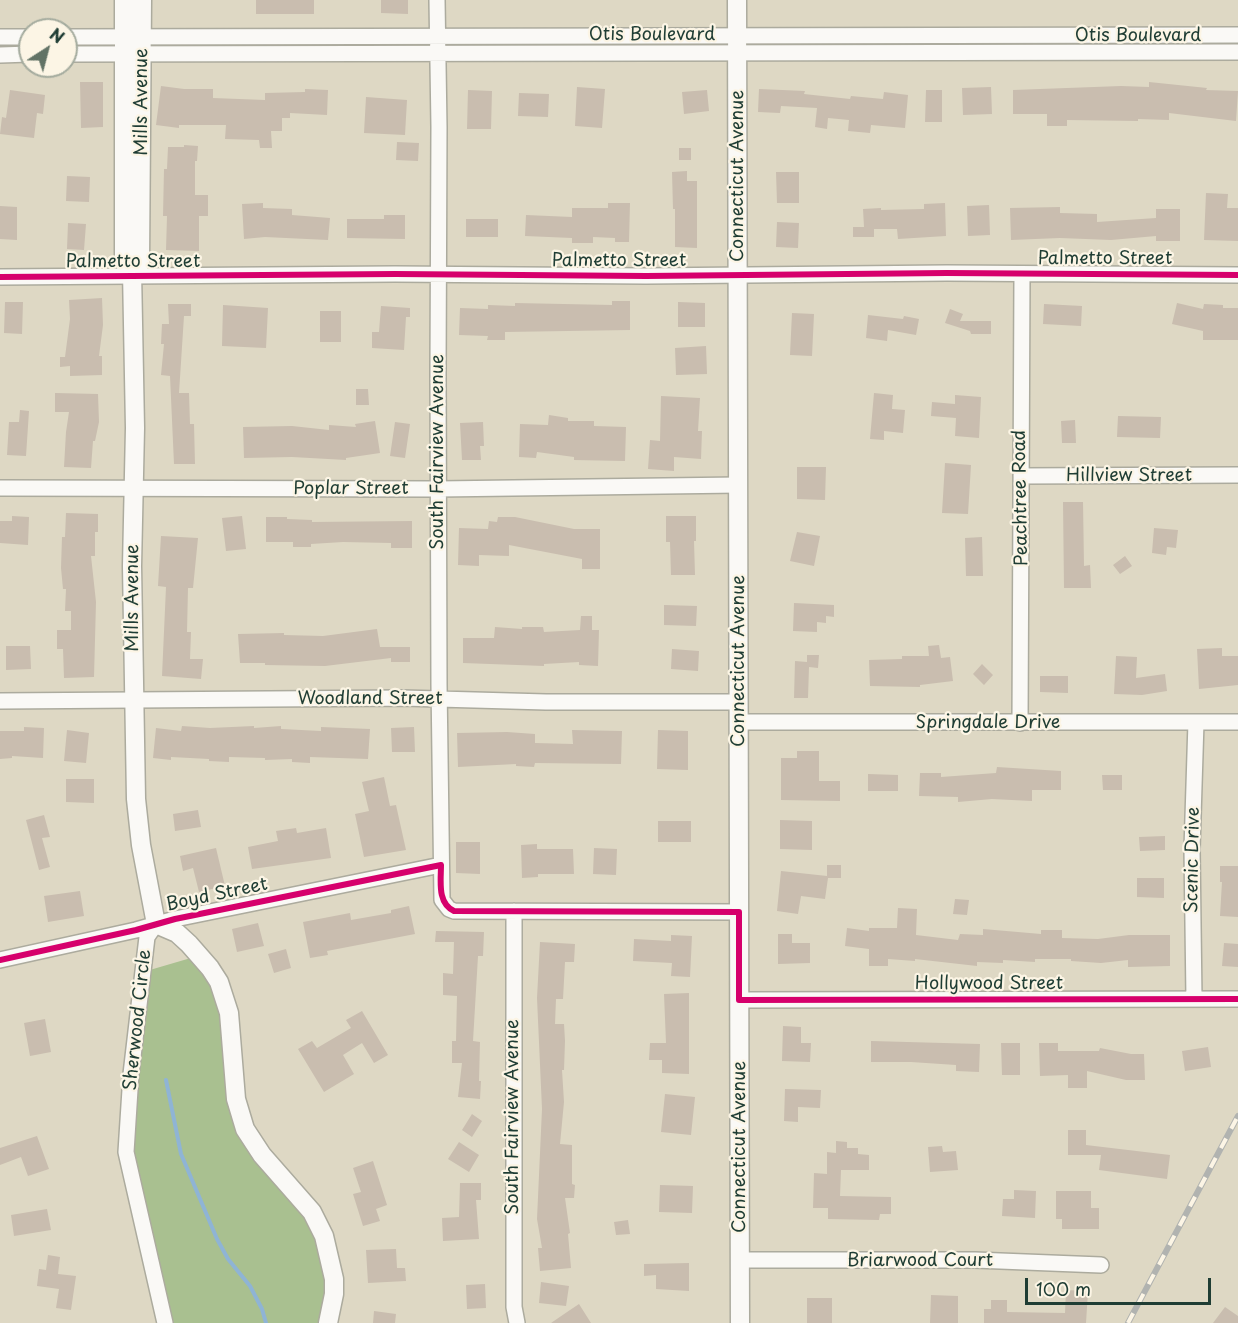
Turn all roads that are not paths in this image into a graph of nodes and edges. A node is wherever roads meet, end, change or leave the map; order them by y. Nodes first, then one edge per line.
1 (124, 0) edge
2 (142, 0) edge
3 (437, 0) edge
4 (737, 0) edge
5 (1238, 35) edge
6 (437, 36) junction
7 (0, 37) edge
8 (18, 37) edge
9 (78, 38) edge
10 (737, 43) junction
11 (133, 45) junction
12 (78, 52) edge
13 (1238, 52) edge
14 (438, 53) junction
15 (18, 54) edge
16 (0, 55) edge
17 (132, 274) junction
18 (1022, 274) junction
19 (439, 275) junction
20 (738, 275) junction
21 (1238, 275) edge
22 (0, 277) edge
23 (1238, 475) edge
24 (1021, 476) junction
25 (739, 485) junction
26 (0, 488) edge
27 (134, 488) junction
28 (438, 489) junction
29 (439, 699) junction
30 (134, 700) junction
31 (0, 701) edge
32 (739, 702) junction
33 (739, 722) junction
34 (1196, 722) junction
35 (1238, 722) edge
36 (1020, 723) junction
37 (441, 865) junction
38 (514, 911) junction
39 (739, 912) junction
40 (156, 924) junction
41 (0, 960) edge
42 (740, 999) junction
43 (1194, 999) junction
44 (1236, 999) edge
45 (740, 1260) junction
46 (1101, 1265) dead end
47 (165, 1323) edge
48 (328, 1323) edge
49 (517, 1323) edge
50 (740, 1323) edge

1 - 11 street, Mills Avenue
2 - 11 street, Mills Avenue
3 - 6 street, South Fairview Avenue
4 - 10 street, Connecticut Avenue
5 - 10 street, Otis Boulevard
6 - 10 street, Otis Boulevard
6 - 11 street, Otis Boulevard
6 - 14 street, South Fairview Avenue
7 - 8 street
9 - 11 street, Otis Boulevard
10 - 13 street, Otis Boulevard
10 - 14 street, Otis Boulevard
10 - 20 street, Connecticut Avenue
11 - 12 street, Otis Boulevard
11 - 14 street, Otis Boulevard
11 - 17 street, Mills Avenue
14 - 19 street, South Fairview Avenue
15 - 16 street
17 - 19 street, Palmetto Street
17 - 22 street, Palmetto Street
17 - 27 street, Mills Avenue
18 - 20 street, Palmetto Street
18 - 21 street, Palmetto Street
18 - 24 street, Peachtree Road
19 - 20 street, Palmetto Street
19 - 28 street, South Fairview Avenue
20 - 25 street, Connecticut Avenue
23 - 24 street, Hillview Street
24 - 36 street, Peachtree Road
25 - 28 street, Poplar Street
25 - 32 street, Connecticut Avenue
26 - 27 street, Poplar Street
27 - 28 street, Poplar Street
27 - 30 street, Mills Avenue
28 - 29 street, South Fairview Avenue
29 - 30 street, Woodland Street
29 - 32 street, Woodland Street
29 - 37 street, South Fairview Avenue
30 - 31 street, Woodland Street
30 - 40 street, Mills Avenue
32 - 33 street, Connecticut Avenue
33 - 36 street, Springdale Drive
33 - 39 street, Connecticut Avenue
34 - 35 street, Springdale Drive
34 - 36 street, Springdale Drive
34 - 43 street, Scenic Drive
37 - 38 street, South Fairview Avenue
37 - 40 street, Boyd Street
38 - 39 street
38 - 49 street, South Fairview Avenue
39 - 42 street, Connecticut Avenue
40 - 41 street, Boyd Street
40 - 47 street, Sherwood Circle
40 - 48 street, Sherwood Circle
42 - 43 street, Hollywood Street
42 - 45 street, Connecticut Avenue
43 - 44 street, Hollywood Street
45 - 46 street, Briarwood Court
45 - 50 street, Connecticut Avenue

